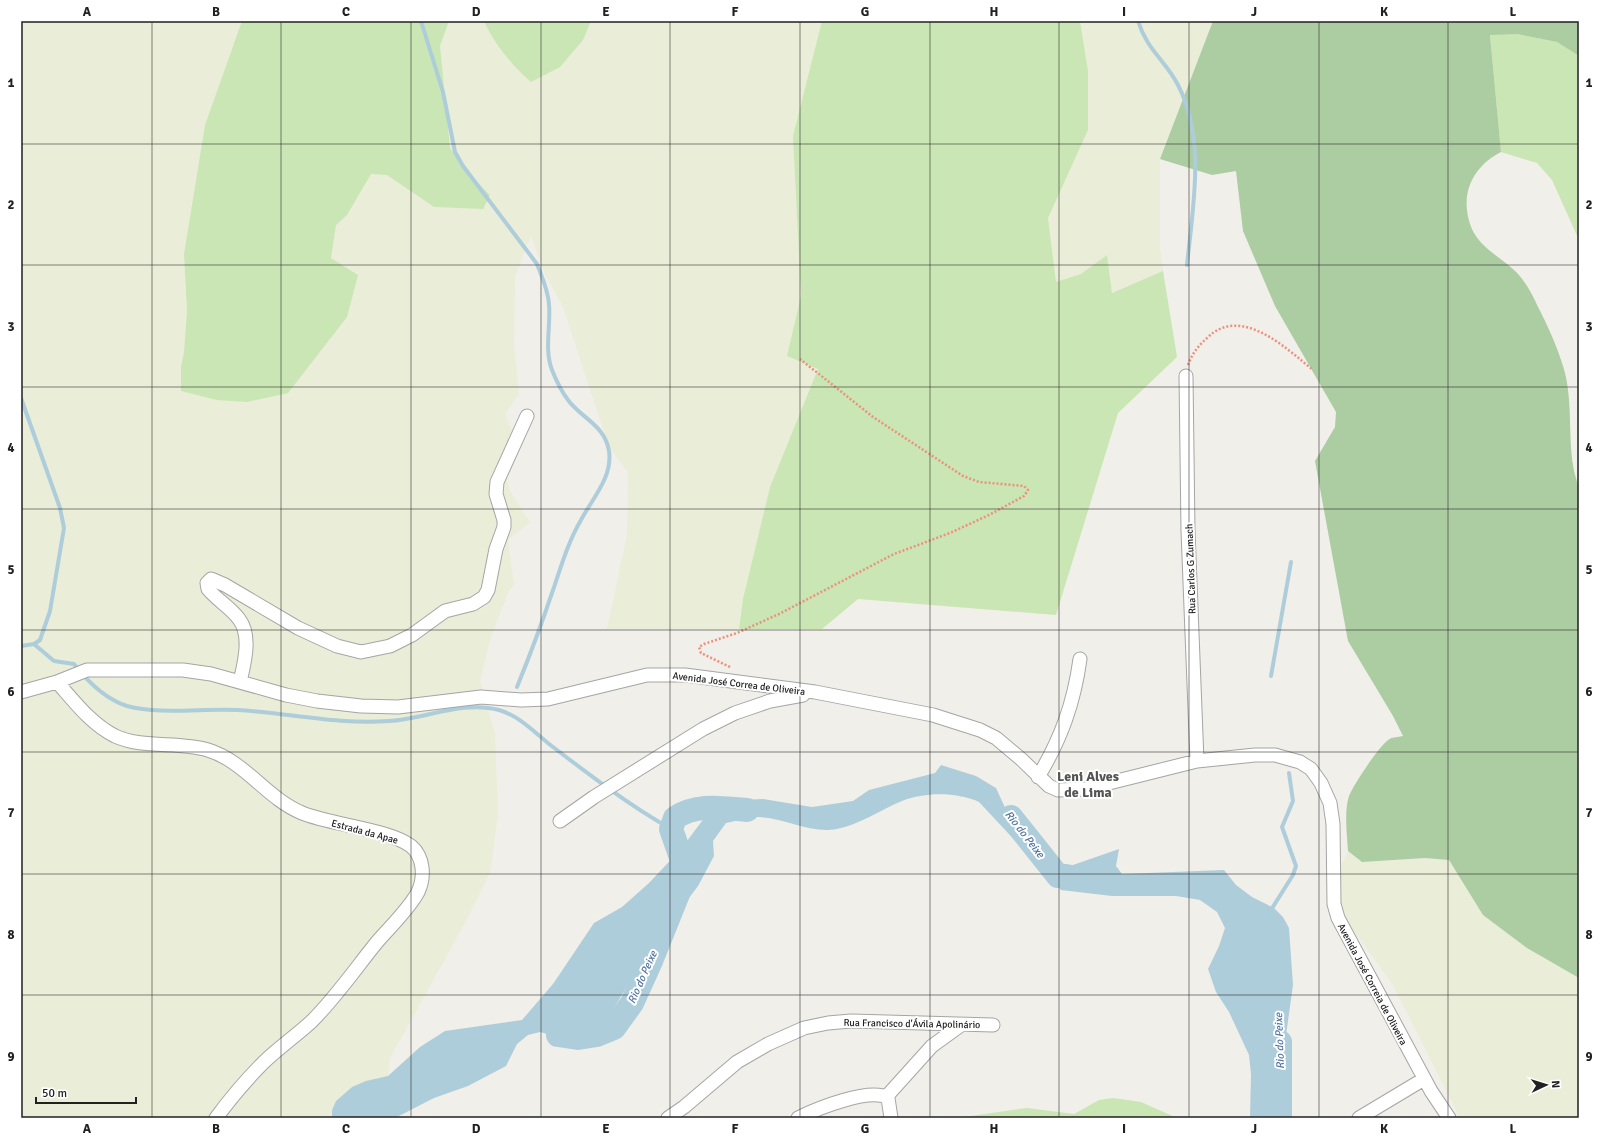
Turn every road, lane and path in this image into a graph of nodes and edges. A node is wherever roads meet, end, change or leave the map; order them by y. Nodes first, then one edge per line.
1 (800, 359) dead end
2 (1314, 370) dead end
3 (1186, 376) joint
4 (527, 416) dead end
5 (1080, 659) dead end
6 (57, 682) junction
7 (240, 682) junction
8 (742, 684) junction
9 (21, 692) edge
10 (815, 692) junction
11 (1197, 761) junction
12 (1038, 777) junction
13 (560, 821) dead end
14 (961, 1025) junction
15 (993, 1025) dead end
16 (1424, 1078) junction
17 (887, 1096) junction
18 (216, 1118) edge
19 (668, 1118) edge
20 (798, 1118) edge
21 (891, 1118) edge
22 (1359, 1118) edge
23 (1449, 1118) edge

1 - 8 path
2 - 3 path
3 - 11 street, Rua Carlos G Zumach
4 - 7 street
5 - 12 street
6 - 7 street, Avenida José Correa de Oliveira
6 - 9 street, Avenida José Correa de Oliveira
6 - 18 street, Estrada da Apae
7 - 8 street, Avenida José Correa de Oliveira
8 - 10 street, Avenida José Correa de Oliveira
10 - 12 street, Avenida José Correa de Oliveira
10 - 13 street
11 - 12 street, Avenida José Correia de Oliveira
11 - 16 street, Avenida José Correia de Oliveira
14 - 15 street, Rua Francisco d'Ávila Apolinário
14 - 17 street
14 - 19 street, Rua Francisco d'Ávila Apolinário
16 - 22 street
16 - 23 street, Avenida José Correia de Oliveira
17 - 20 street
17 - 21 street

